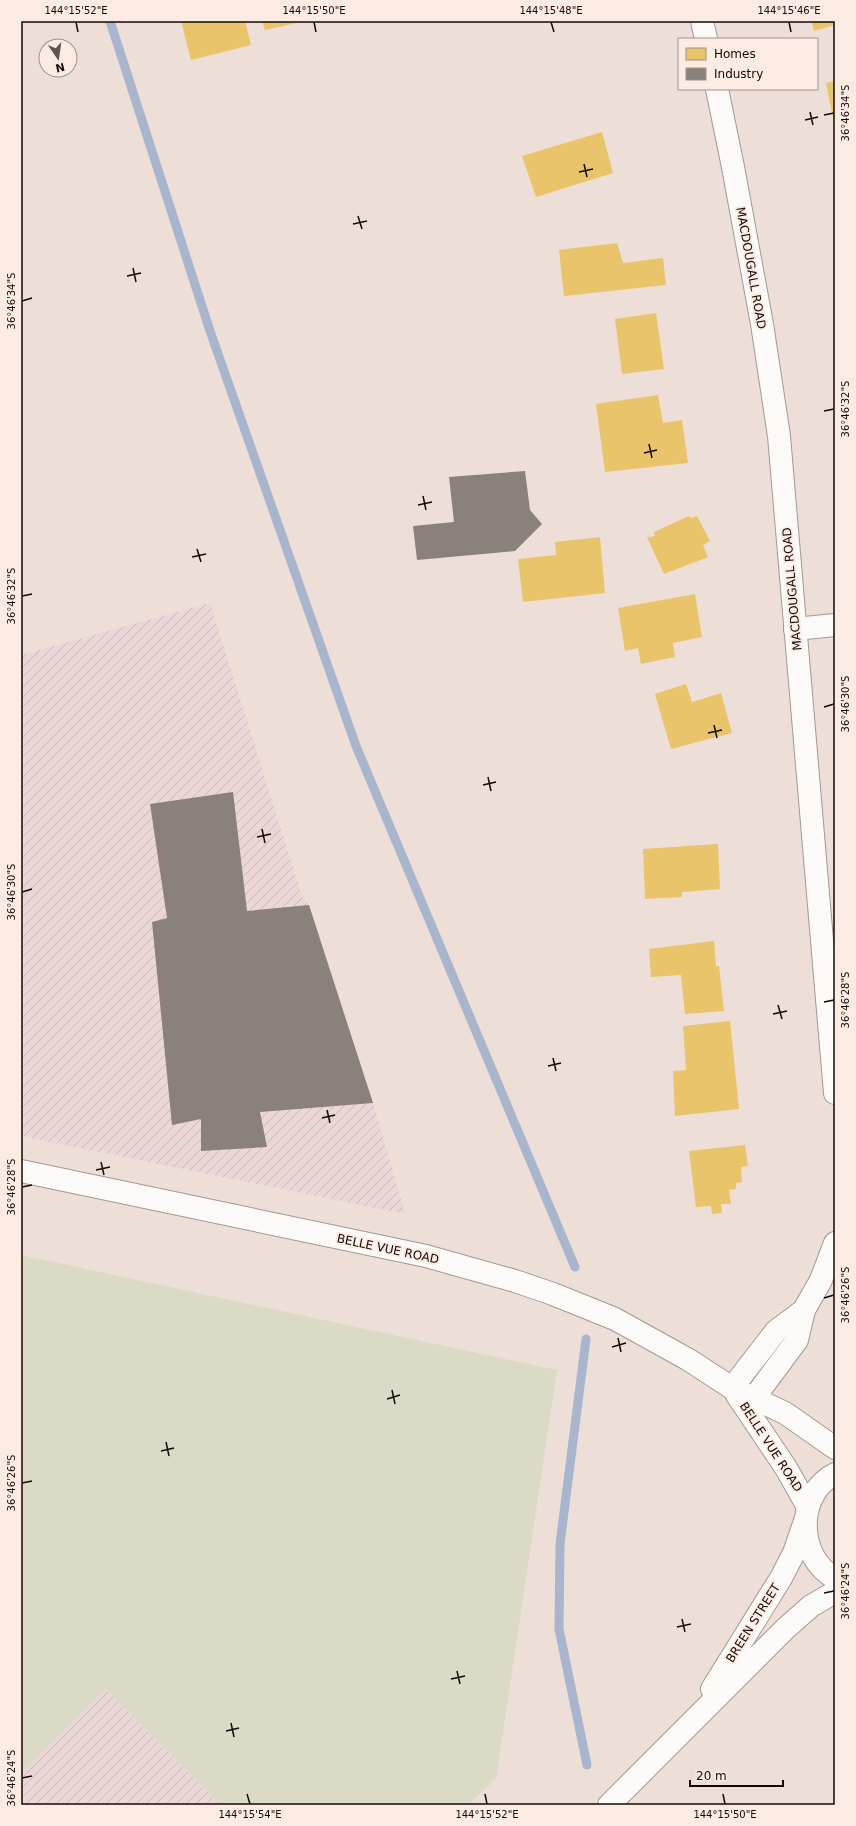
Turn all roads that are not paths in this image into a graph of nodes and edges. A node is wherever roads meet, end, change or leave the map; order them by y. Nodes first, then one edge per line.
1 (702, 21) edge
2 (706, 38) edge
3 (717, 90) edge
4 (835, 625) edge
5 (795, 629) junction
6 (835, 1093) edge
7 (21, 1171) edge
8 (835, 1243) edge
9 (804, 1310) junction
10 (732, 1388) junction
11 (750, 1403) junction
12 (835, 1448) edge
13 (835, 1474) edge
14 (807, 1514) junction
15 (835, 1578) edge
16 (835, 1592) edge
17 (692, 1720) junction
18 (609, 1805) edge

1 - 2 street
3 - 5 street, MACDOUGALL ROAD
4 - 5 street
5 - 6 street, MACDOUGALL ROAD
7 - 10 street, BELLE VUE ROAD
8 - 9 street
9 - 10 street
9 - 11 street
10 - 11 street, BELLE VUE ROAD
11 - 12 street, BELLE VUE ROAD
11 - 14 street, BELLE VUE ROAD
13 - 14 street, BREEN STREET
14 - 15 street
14 - 17 street, BREEN STREET
16 - 17 street, BREEN STREET
17 - 18 street, BREEN STREET

